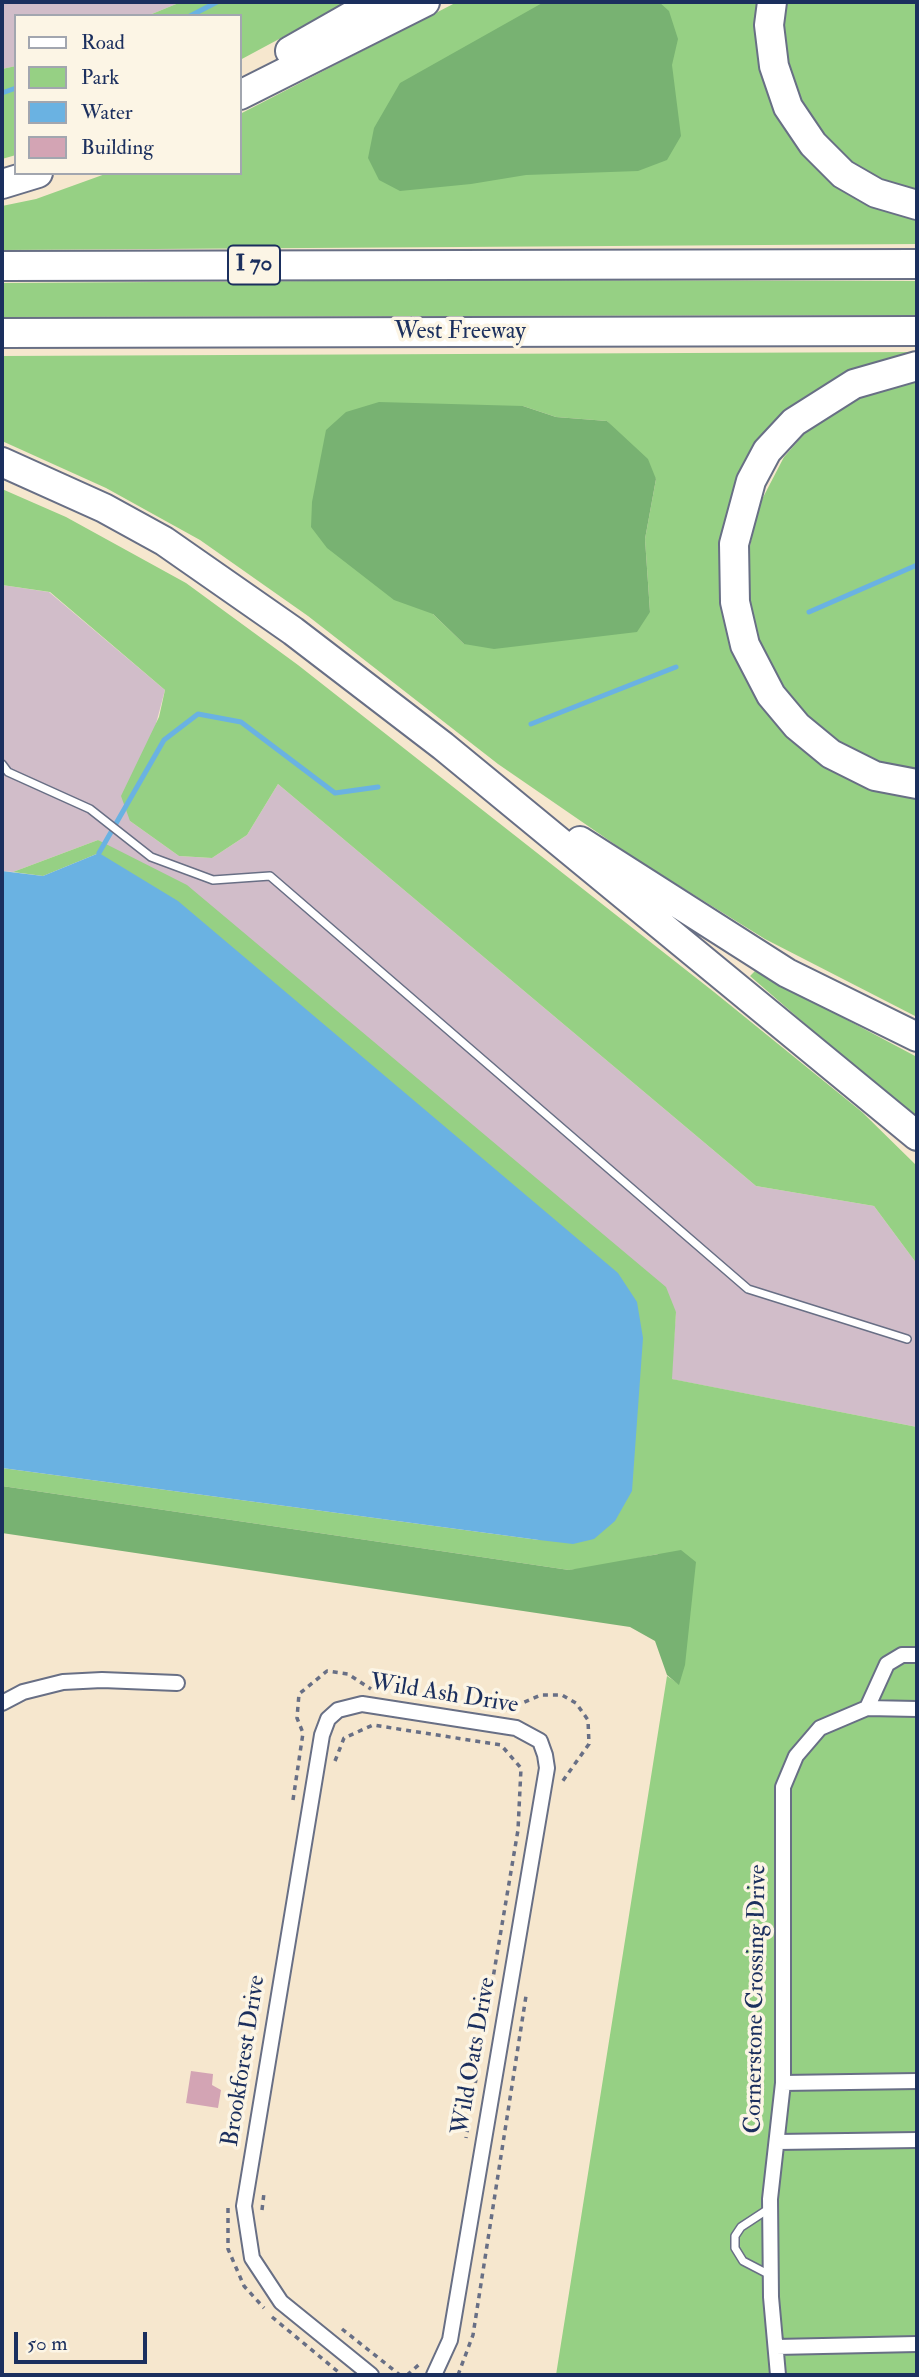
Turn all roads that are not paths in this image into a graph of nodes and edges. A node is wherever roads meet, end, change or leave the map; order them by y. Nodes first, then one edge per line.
1 (376, 2) edge
2 (425, 2) edge
3 (772, 2) edge
4 (242, 78) edge
5 (242, 94) edge
6 (31, 175) edge
7 (2, 184) edge
8 (917, 205) edge
9 (917, 264) edge
10 (2, 266) edge
11 (917, 331) edge
12 (2, 333) edge
13 (917, 366) edge
14 (2, 463) edge
15 (443, 746) junction
16 (2, 764) edge
17 (917, 784) edge
18 (917, 1037) edge
19 (917, 1136) edge
20 (907, 1339) dead end
21 (917, 1655) edge
22 (177, 1684) dead end
23 (2, 1703) edge
24 (867, 1708) junction
25 (917, 1709) edge
26 (338, 1710) joint
27 (540, 1741) joint
28 (917, 2081) edge
29 (783, 2083) junction
30 (917, 2140) edge
31 (776, 2142) junction
32 (771, 2207) junction
33 (771, 2276) junction
34 (917, 2344) edge
35 (776, 2347) junction
36 (371, 2375) edge
37 (434, 2375) edge
38 (778, 2375) edge

1 - 4 highway
2 - 5 highway
3 - 8 highway
6 - 7 highway
9 - 10 highway, I 70
11 - 12 highway, West Freeway
13 - 17 highway
14 - 15 highway
15 - 18 highway
15 - 19 highway
16 - 20 lane
21 - 24 street
22 - 23 street
24 - 25 street, Cornerstone Crossing Drive
24 - 29 street, Cornerstone Crossing Drive
26 - 27 street, Wild Ash Drive
26 - 36 street, Brookforest Drive
27 - 37 street, Wild Oats Drive
28 - 29 street
29 - 31 street, Cornerstone Crossing Drive
30 - 31 street
31 - 32 street, Cornerstone Crossing Drive
32 - 33 street, Cornerstone Crossing Drive
32 - 33 lane
33 - 35 street, Cornerstone Crossing Drive
34 - 35 street
35 - 38 street, Cornerstone Crossing Drive

